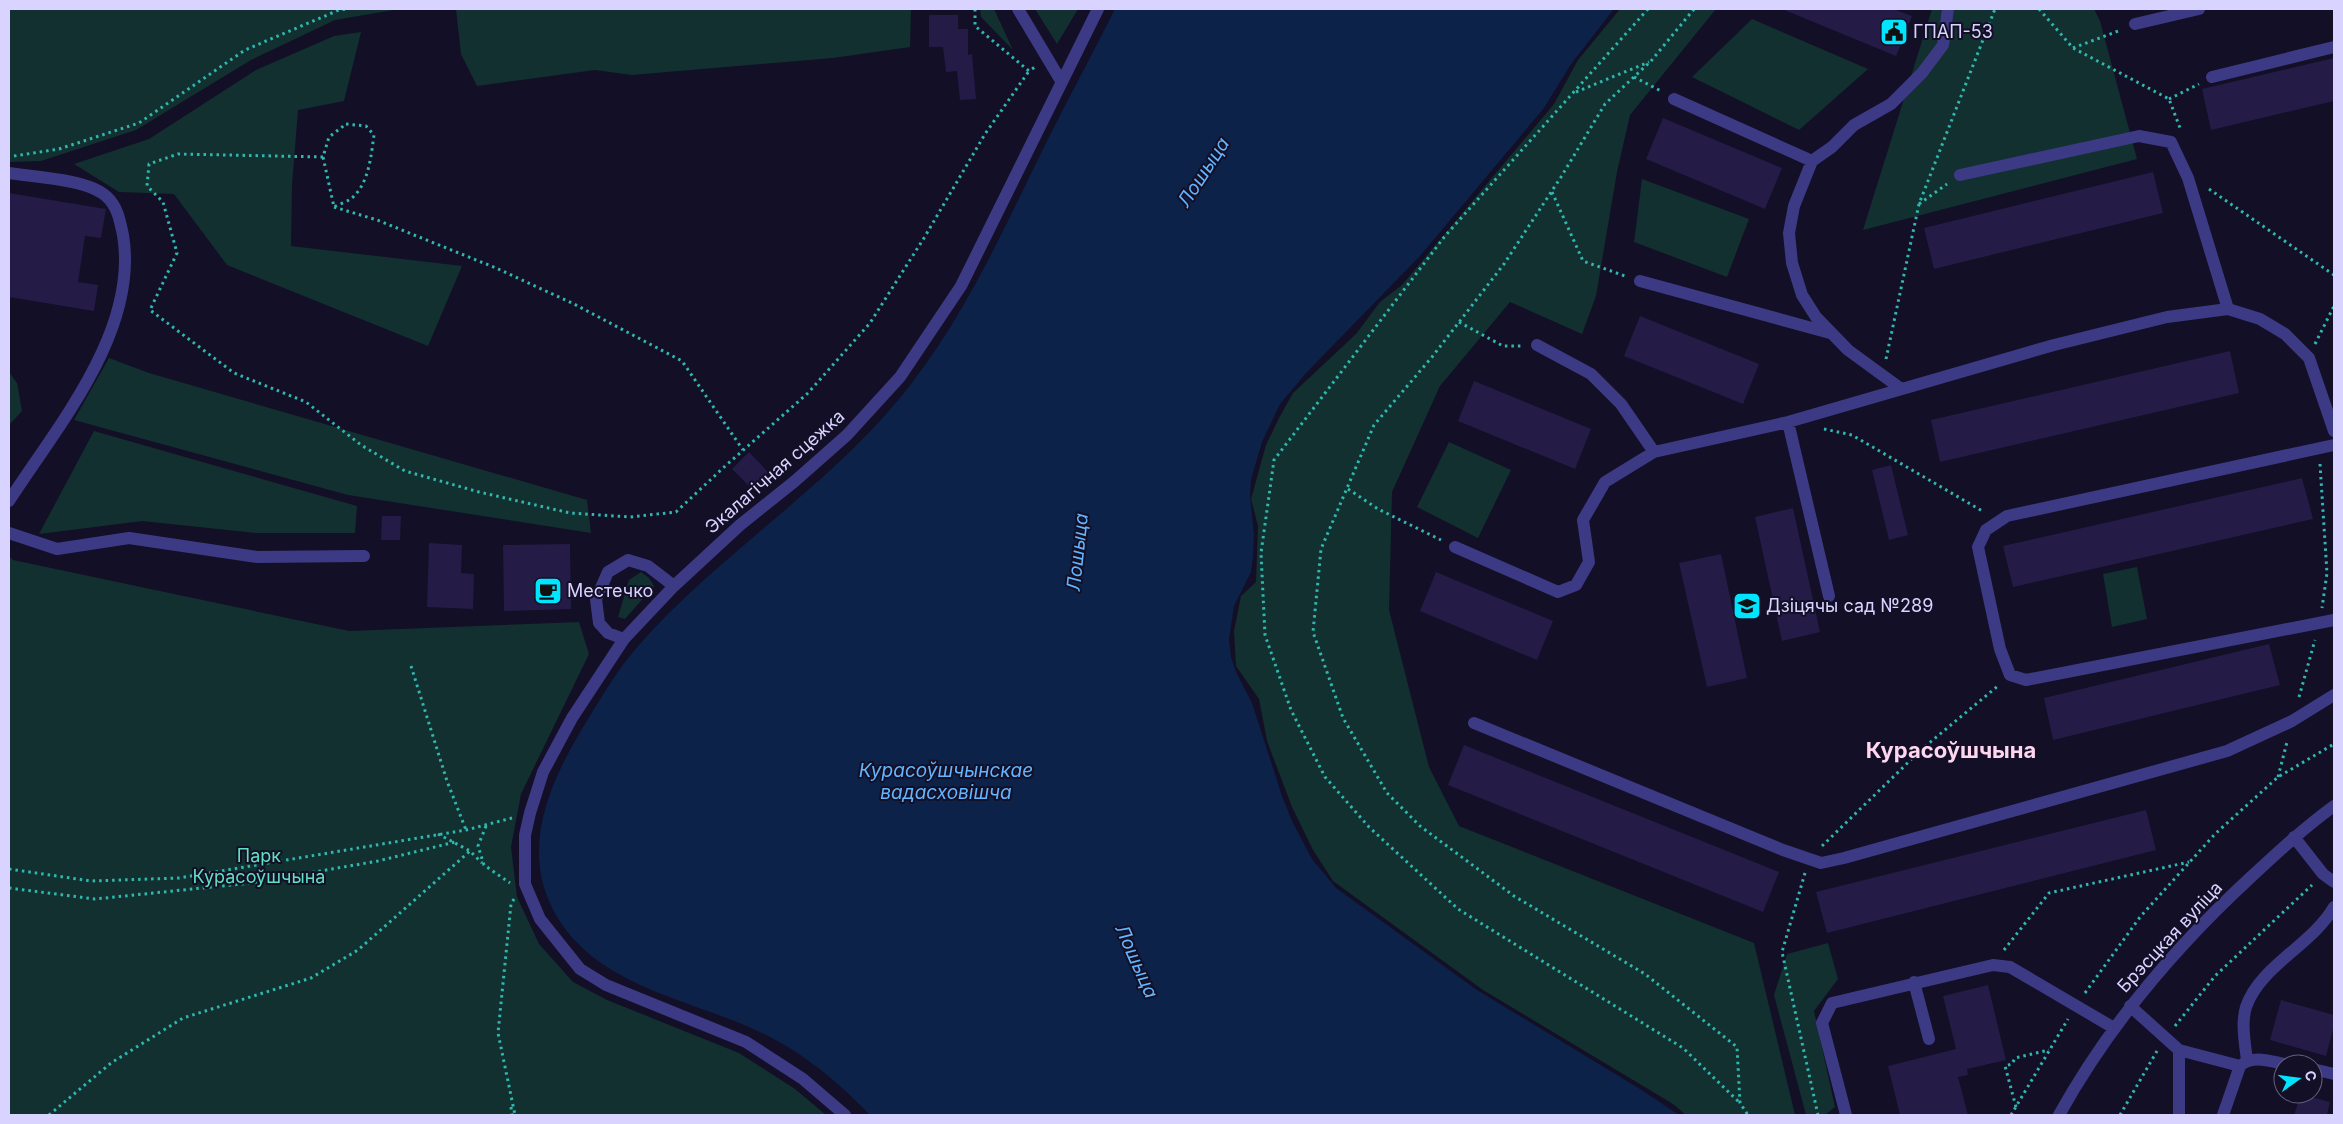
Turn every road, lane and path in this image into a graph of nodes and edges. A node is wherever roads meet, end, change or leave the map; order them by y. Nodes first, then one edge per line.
1 (348, 9) edge
2 (975, 9) edge
3 (1018, 9) edge
4 (1098, 9) edge
5 (1648, 9) edge
6 (1948, 9) edge
7 (1995, 9) edge
8 (2199, 9) edge
9 (2135, 24) joint
10 (2334, 47) edge
11 (2073, 48) dead end
12 (1652, 61) dead end
13 (1039, 64) dead end
14 (1029, 71) junction
15 (2212, 76) joint
16 (1634, 77) dead end
17 (1061, 81) junction
18 (1573, 92) junction
19 (1674, 99) joint
20 (2169, 99) dead end
21 (9, 157) edge
22 (323, 157) junction
23 (1812, 161) junction
24 (9, 173) edge
25 (1960, 175) joint
26 (1552, 192) dead end
27 (1919, 204) junction
28 (334, 207) junction
29 (1640, 281) joint
30 (2334, 306) edge
31 (2228, 309) junction
32 (1459, 322) dead end
33 (1830, 333) junction
34 (1536, 345) dead end
35 (1503, 346) dead end
36 (2309, 358) junction
37 (1883, 374) junction
38 (1900, 388) junction
39 (1788, 422) junction
40 (1816, 427) dead end
41 (2334, 431) edge
42 (2334, 445) edge
43 (743, 450) junction
44 (1654, 452) junction
45 (1348, 489) dead end
46 (9, 501) edge
47 (1999, 521) junction
48 (9, 533) edge
49 (1456, 547) joint
50 (364, 556) dead end
51 (674, 586) junction
52 (1829, 596) dead end
53 (2334, 620) edge
54 (624, 639) junction
55 (411, 666) dead end
56 (2010, 675) junction
57 (2334, 695) edge
58 (1474, 723) dead end
59 (2334, 744) edge
60 (2334, 806) edge
61 (530, 813) junction
62 (486, 826) junction
63 (466, 830) junction
64 (437, 833) junction
65 (2294, 837) junction
66 (455, 842) junction
67 (470, 851) junction
68 (1809, 858) junction
69 (2189, 862) junction
70 (484, 865) junction
71 (9, 869) edge
72 (2323, 874) junction
73 (2334, 882) edge
74 (525, 884) junction
75 (9, 888) edge
76 (2334, 907) edge
77 (1992, 965) junction
78 (1914, 982) junction
79 (2076, 1005) junction
80 (2130, 1006) junction
81 (2114, 1028) junction
82 (2166, 1037) junction
83 (1929, 1040) dead end
84 (2049, 1050) junction
85 (2179, 1050) junction
86 (2006, 1060) dead end
87 (2273, 1062) edge
88 (2243, 1063) junction
89 (2012, 1064) junction
90 (1740, 1104) dead end
91 (2016, 1106) junction
92 (49, 1115) edge
93 (513, 1115) edge
94 (845, 1115) edge
95 (1818, 1115) edge
96 (1846, 1115) edge
97 (2011, 1115) edge
98 (2059, 1115) edge
99 (2120, 1115) edge
100 (2179, 1115) edge
101 (2223, 1115) edge

1 - 21 path
2 - 14 path
3 - 17 street
4 - 17 street, Экалагічная сцежка
5 - 18 path
6 - 23 street
7 - 27 path
8 - 9 street
9 - 11 path
10 - 15 street
12 - 18 path
13 - 14 path
14 - 43 path
15 - 20 path
16 - 19 path
17 - 51 street, Экалагічная сцежка
18 - 90 path
19 - 23 street
22 - 28 path
22 - 28 path
22 - 43 path
23 - 33 street
24 - 46 street
25 - 27 path
25 - 31 street
26 - 29 path
27 - 37 path
28 - 43 path
29 - 33 street
30 - 36 path
31 - 36 street
31 - 38 street
32 - 35 path
33 - 37 street
34 - 44 street
36 - 41 street
37 - 38 street
38 - 39 street
39 - 44 street
39 - 52 street
40 - 47 path
42 - 47 street
44 - 49 street
45 - 49 path
47 - 56 street
48 - 50 street
51 - 54 street, Экалагічная сцежка
51 - 54 street
53 - 56 street
54 - 61 street, Экалагічная сцежка
55 - 63 path
56 - 68 path
57 - 68 street
58 - 68 street
59 - 69 path
60 - 65 street, Брэсцкая вуліца
61 - 62 path
61 - 74 street, Экалагічная сцежка
62 - 63 path
62 - 70 path
63 - 64 path
64 - 66 path
64 - 71 path
65 - 72 street
65 - 80 street, Брэсцкая вуліца
66 - 67 path
66 - 75 path
67 - 70 path
67 - 92 path
68 - 95 path
69 - 77 path
69 - 79 path
70 - 74 path
72 - 73 street
72 - 82 path
74 - 93 path
74 - 94 street
76 - 88 street
77 - 78 street
77 - 79 street
78 - 83 street
78 - 96 street
79 - 81 street
79 - 84 path
80 - 81 street, Брэсцкая вуліца
80 - 82 street
81 - 98 street, Брэсцкая вуліца
82 - 85 street
82 - 99 path
84 - 89 path
84 - 91 path
85 - 88 street
85 - 100 street
86 - 89 path
87 - 88 street
88 - 101 street
89 - 91 path
91 - 97 path

